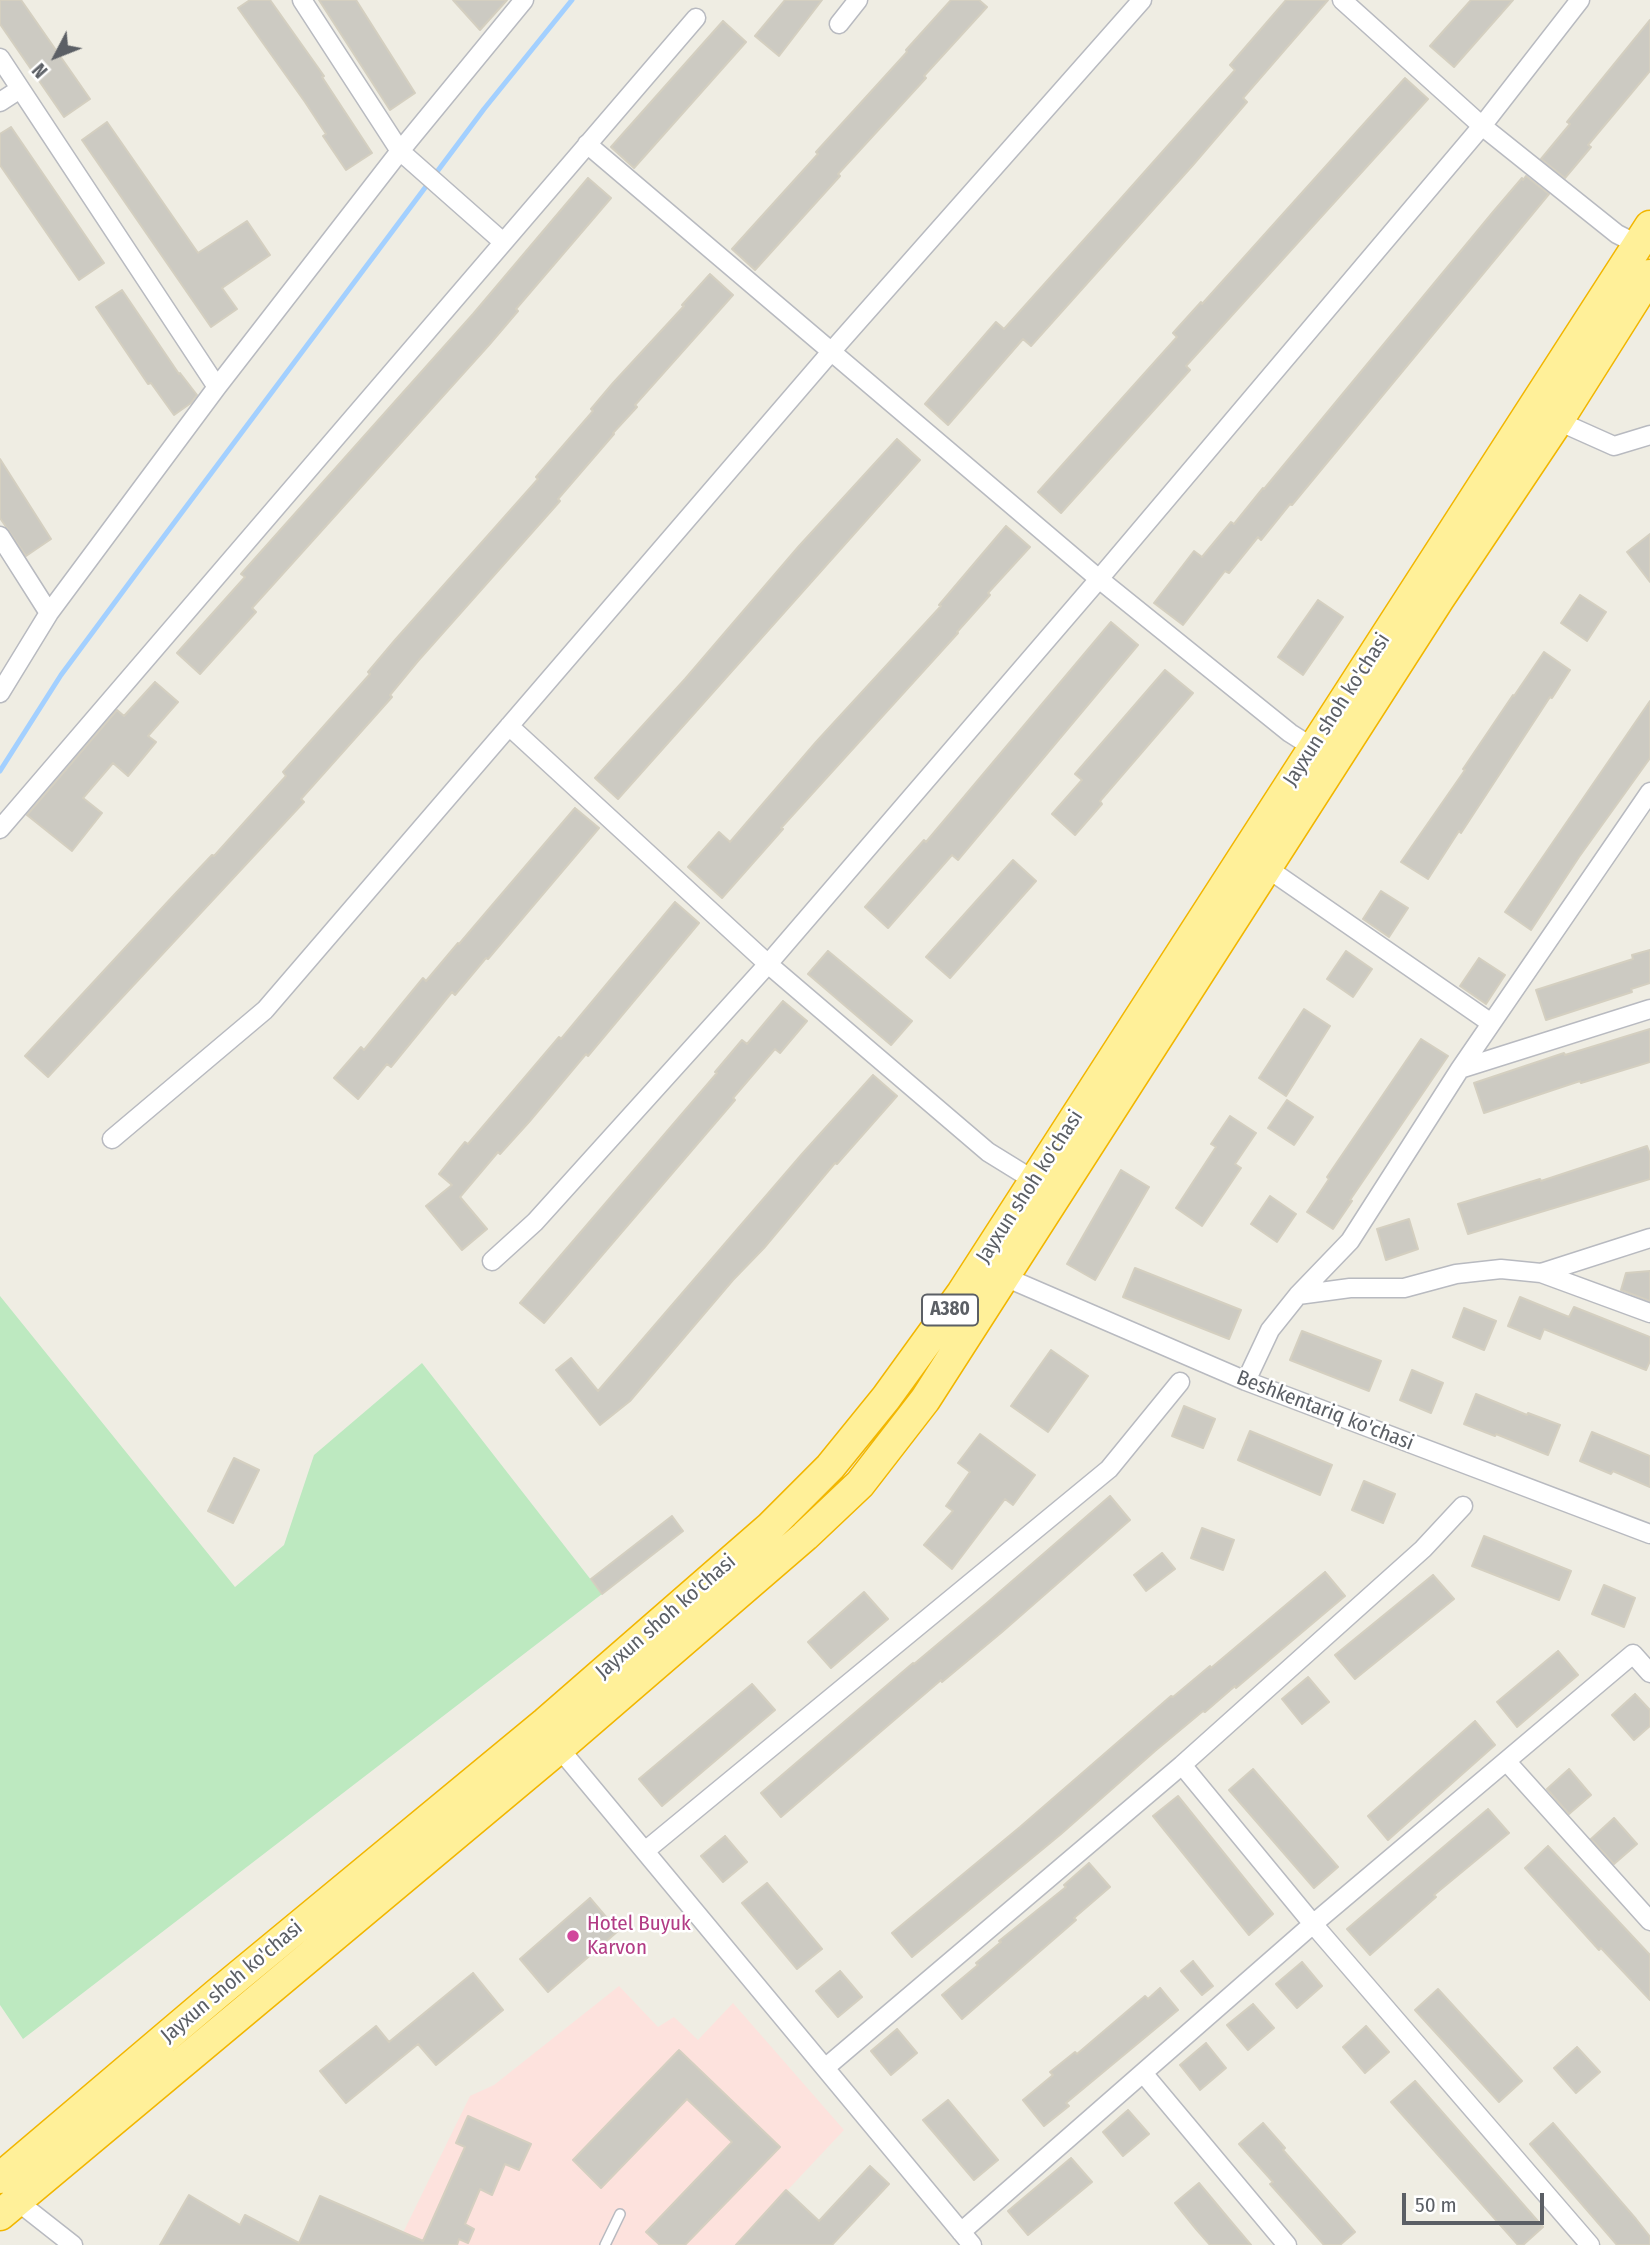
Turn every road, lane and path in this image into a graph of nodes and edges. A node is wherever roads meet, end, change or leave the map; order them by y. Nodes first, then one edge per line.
1 (302, 0) edge
2 (524, 0) edge
3 (859, 0) edge
4 (1142, 0) edge
5 (1342, 0) edge
6 (1580, 0) edge
7 (695, 18) dead end
8 (839, 24) dead end
9 (0, 58) edge
10 (20, 89) junction
11 (0, 102) edge
12 (1482, 126) junction
13 (587, 144) junction
14 (400, 151) junction
15 (1644, 235) edge
16 (503, 243) junction
17 (1650, 275) edge
18 (830, 353) junction
19 (217, 387) junction
20 (1558, 422) junction
21 (1650, 435) edge
22 (0, 536) edge
23 (1099, 579) junction
24 (49, 613) junction
25 (0, 693) edge
26 (509, 726) junction
27 (1312, 747) junction
28 (1650, 792) edge
29 (1650, 816) edge
30 (1628, 824) junction
31 (0, 829) edge
32 (1267, 868) junction
33 (768, 964) junction
34 (1650, 1009) edge
35 (1491, 1023) junction
36 (1460, 1069) junction
37 (112, 1139) dead end
38 (1035, 1181) junction
39 (1650, 1238) edge
40 (492, 1261) dead end
41 (1541, 1273) junction
42 (1005, 1277) junction
43 (1298, 1294) junction
44 (1650, 1314) edge
45 (1246, 1381) junction
46 (1180, 1382) dead end
47 (1463, 1506) dead end
48 (1650, 1534) edge
49 (1650, 1673) edge
50 (559, 1748) junction
51 (1507, 1762) junction
52 (1182, 1765) junction
53 (645, 1851) junction
54 (1650, 1922) edge
55 (1313, 1924) junction
56 (825, 2068) junction
57 (1143, 2073) junction
58 (6, 2198) edge
59 (620, 2214) dead end
60 (967, 2239) edge
61 (73, 2245) edge
62 (605, 2245) edge
63 (1287, 2245) edge
64 (1590, 2245) edge

1 - 14 street
2 - 14 street
3 - 8 street
4 - 18 street
5 - 12 street
6 - 12 street
7 - 13 street
9 - 10 street
10 - 11 street
10 - 19 street
12 - 15 street
12 - 23 street
13 - 16 street
13 - 18 street
14 - 16 street
14 - 19 street
15 - 27 highway, Jayxun shoh ko'chasi / A380
16 - 31 street
17 - 20 highway, Jayxun shoh ko'chasi / A380
18 - 23 street
18 - 26 street
19 - 24 street
20 - 21 street
20 - 32 highway, Jayxun shoh ko'chasi / A380
22 - 24 street
23 - 27 street
23 - 33 street
24 - 25 street
26 - 33 street
26 - 37 street
27 - 38 highway, Jayxun shoh ko'chasi / A380
28 - 30 street
29 - 30 street
30 - 35 street
32 - 35 street
32 - 42 highway, Jayxun shoh ko'chasi / A380
33 - 38 street
33 - 40 street
34 - 36 street
35 - 36 street
36 - 43 street
38 - 58 highway, Jayxun shoh ko'chasi / A380
39 - 41 street
41 - 43 street
41 - 44 street
42 - 45 street, Beshkentariq ko'chasi
42 - 50 highway, Jayxun shoh ko'chasi / A380
43 - 45 street
45 - 48 street, Beshkentariq ko'chasi
46 - 53 street
47 - 52 street
49 - 51 street
50 - 53 street
50 - 58 highway, Jayxun shoh ko'chasi / A380
51 - 54 street
51 - 55 street
52 - 55 street
52 - 56 street
53 - 56 street
55 - 57 street
55 - 64 street
56 - 60 street
57 - 60 street
57 - 63 street
58 - 61 street
59 - 62 lane

